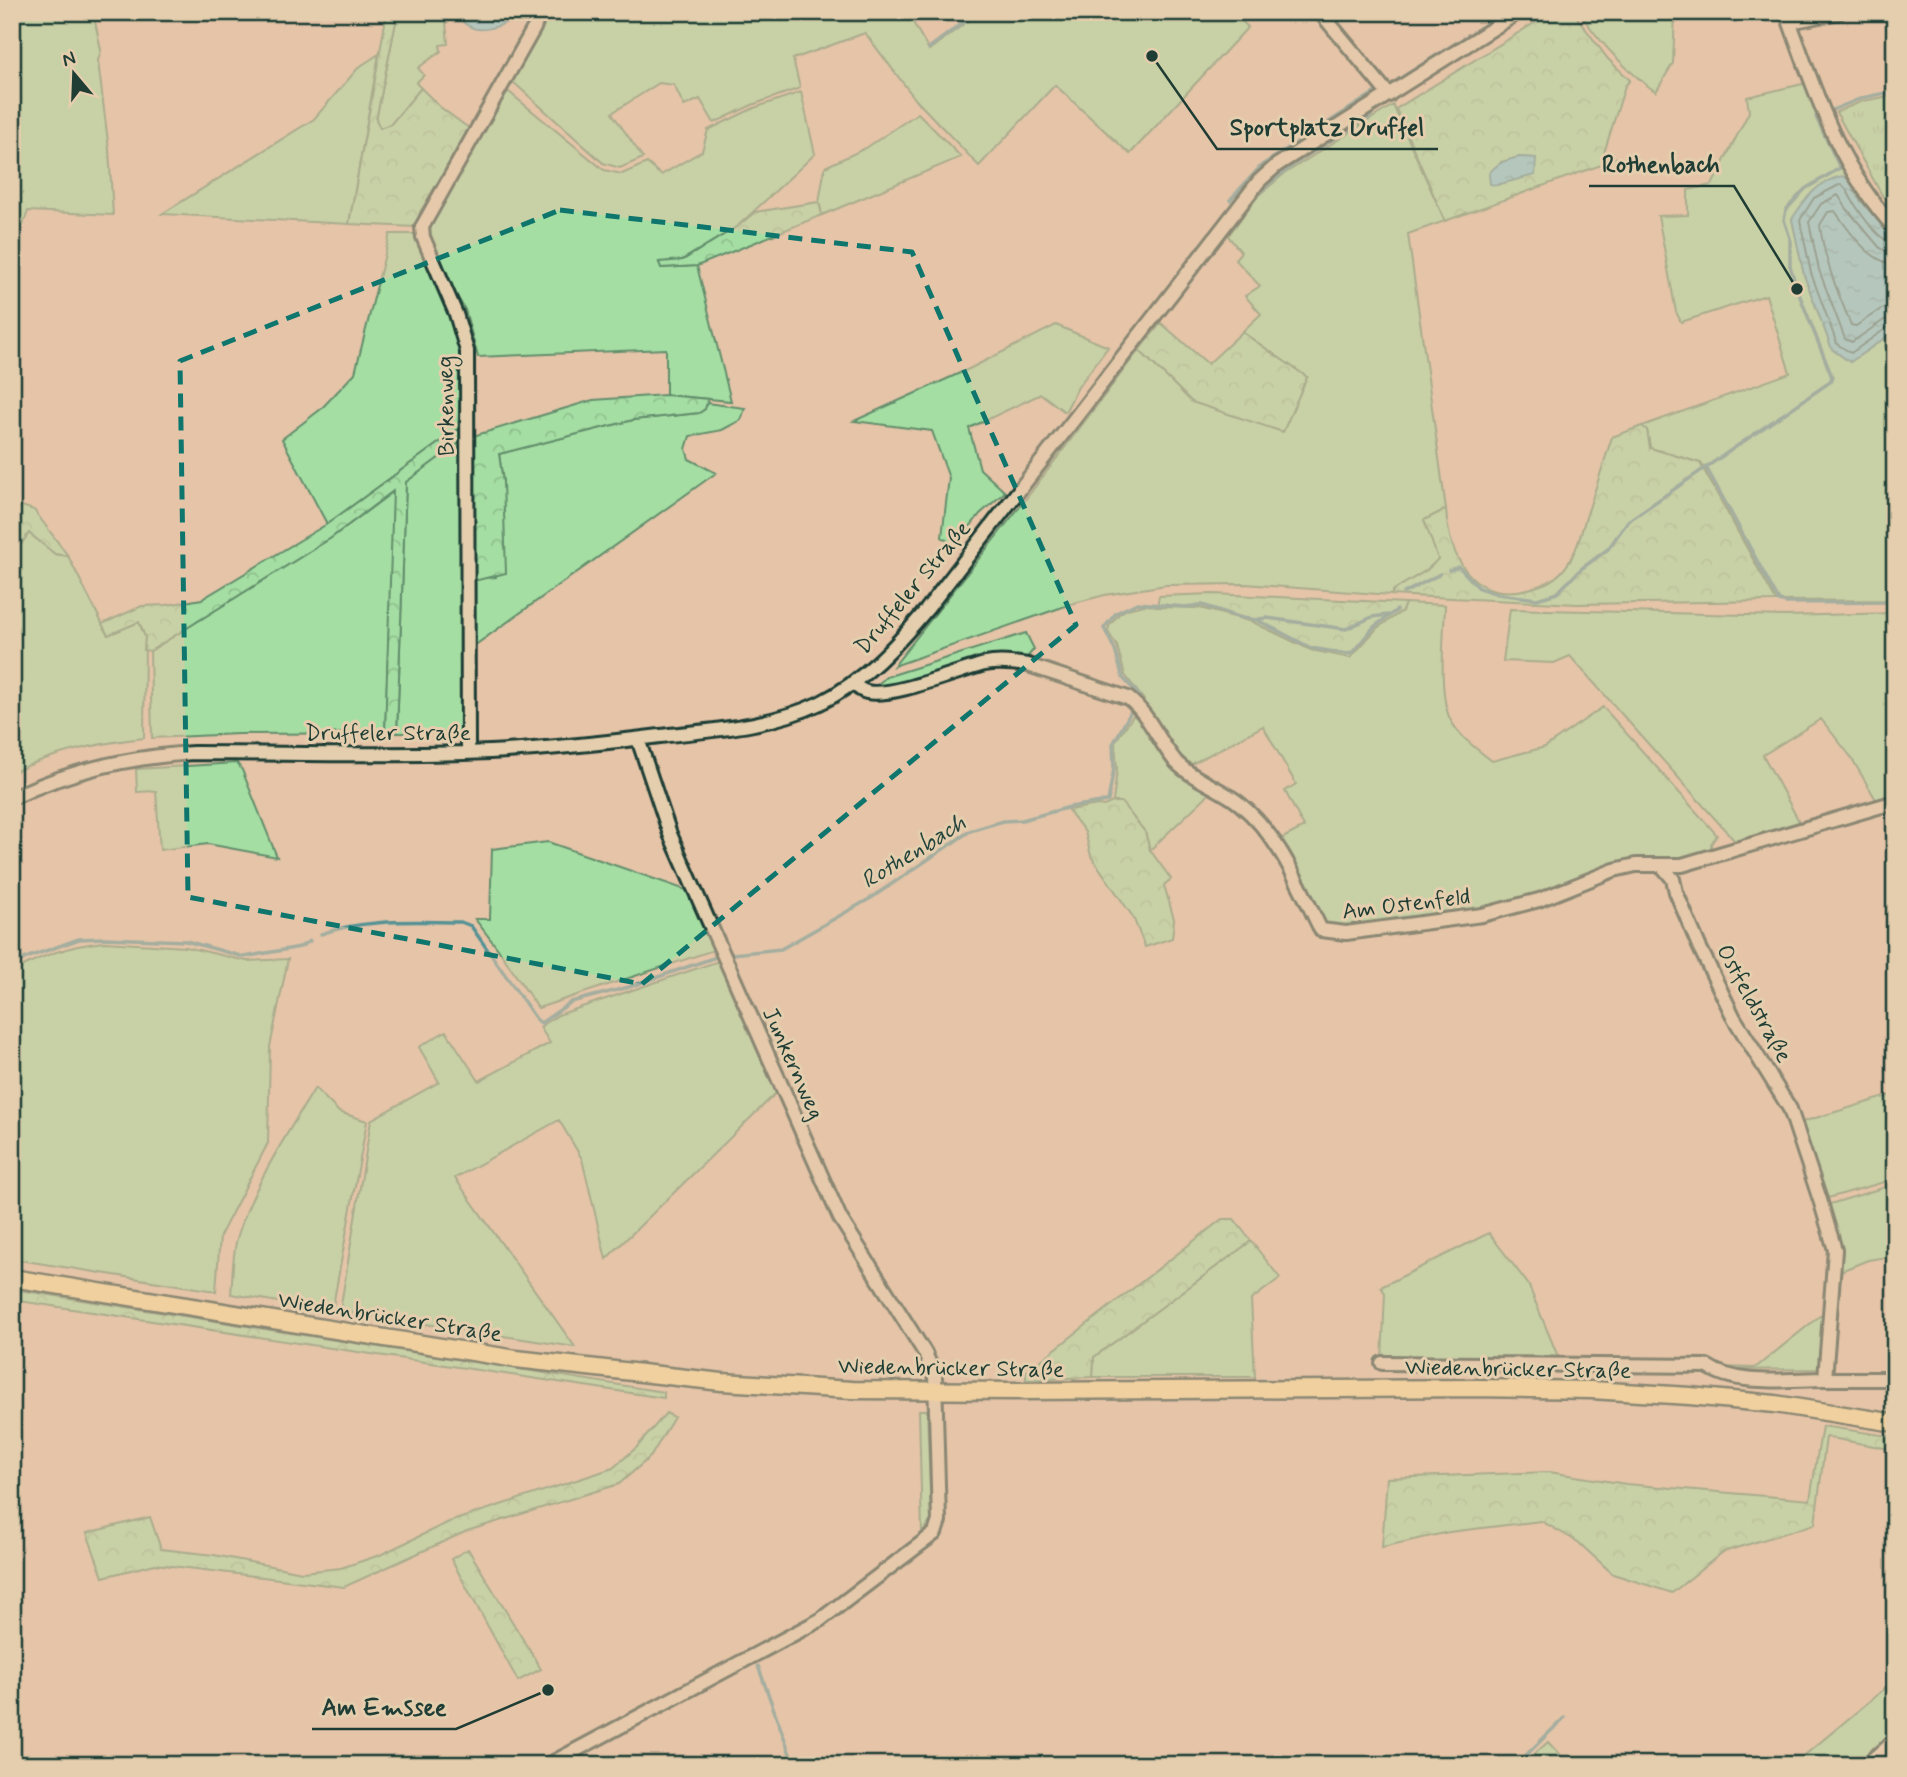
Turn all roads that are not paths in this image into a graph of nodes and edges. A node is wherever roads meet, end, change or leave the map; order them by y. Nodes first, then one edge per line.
1 (540, 12) edge
2 (1320, 12) edge
3 (1519, 12) edge
4 (1839, 12) edge
5 (1788, 17) edge
6 (1389, 94) junction
7 (1895, 229) edge
8 (853, 683) junction
9 (638, 739) junction
10 (468, 753) junction
11 (12, 798) edge
12 (1895, 802) edge
13 (1682, 865) junction
14 (1663, 867) junction
15 (1673, 879) junction
16 (12, 1278) edge
17 (1382, 1363) dead end
18 (1825, 1379) junction
19 (1895, 1379) edge
20 (936, 1390) junction
21 (1895, 1423) edge
22 (1895, 1740) edge
23 (548, 1765) edge
24 (1866, 1765) edge

1 - 10 street, Birkenweg
2 - 6 street
3 - 6 street, Druffeler Straße
4 - 5 street
5 - 7 street
6 - 8 street, Druffeler Straße
8 - 9 street, Druffeler Straße
8 - 14 street, Am Ostenfeld
9 - 10 street, Druffeler Straße
9 - 20 street, Junkernweg
10 - 11 street, Druffeler Straße
12 - 13 street
13 - 14 street, Am Ostenfeld
13 - 15 street
14 - 15 street
15 - 18 street, Ostfeldstraße
16 - 20 main road, Wiedenbrücker Straße
17 - 18 street
18 - 19 street
20 - 21 main road, Wiedenbrücker Straße
20 - 23 street, Junkernweg
22 - 24 street

